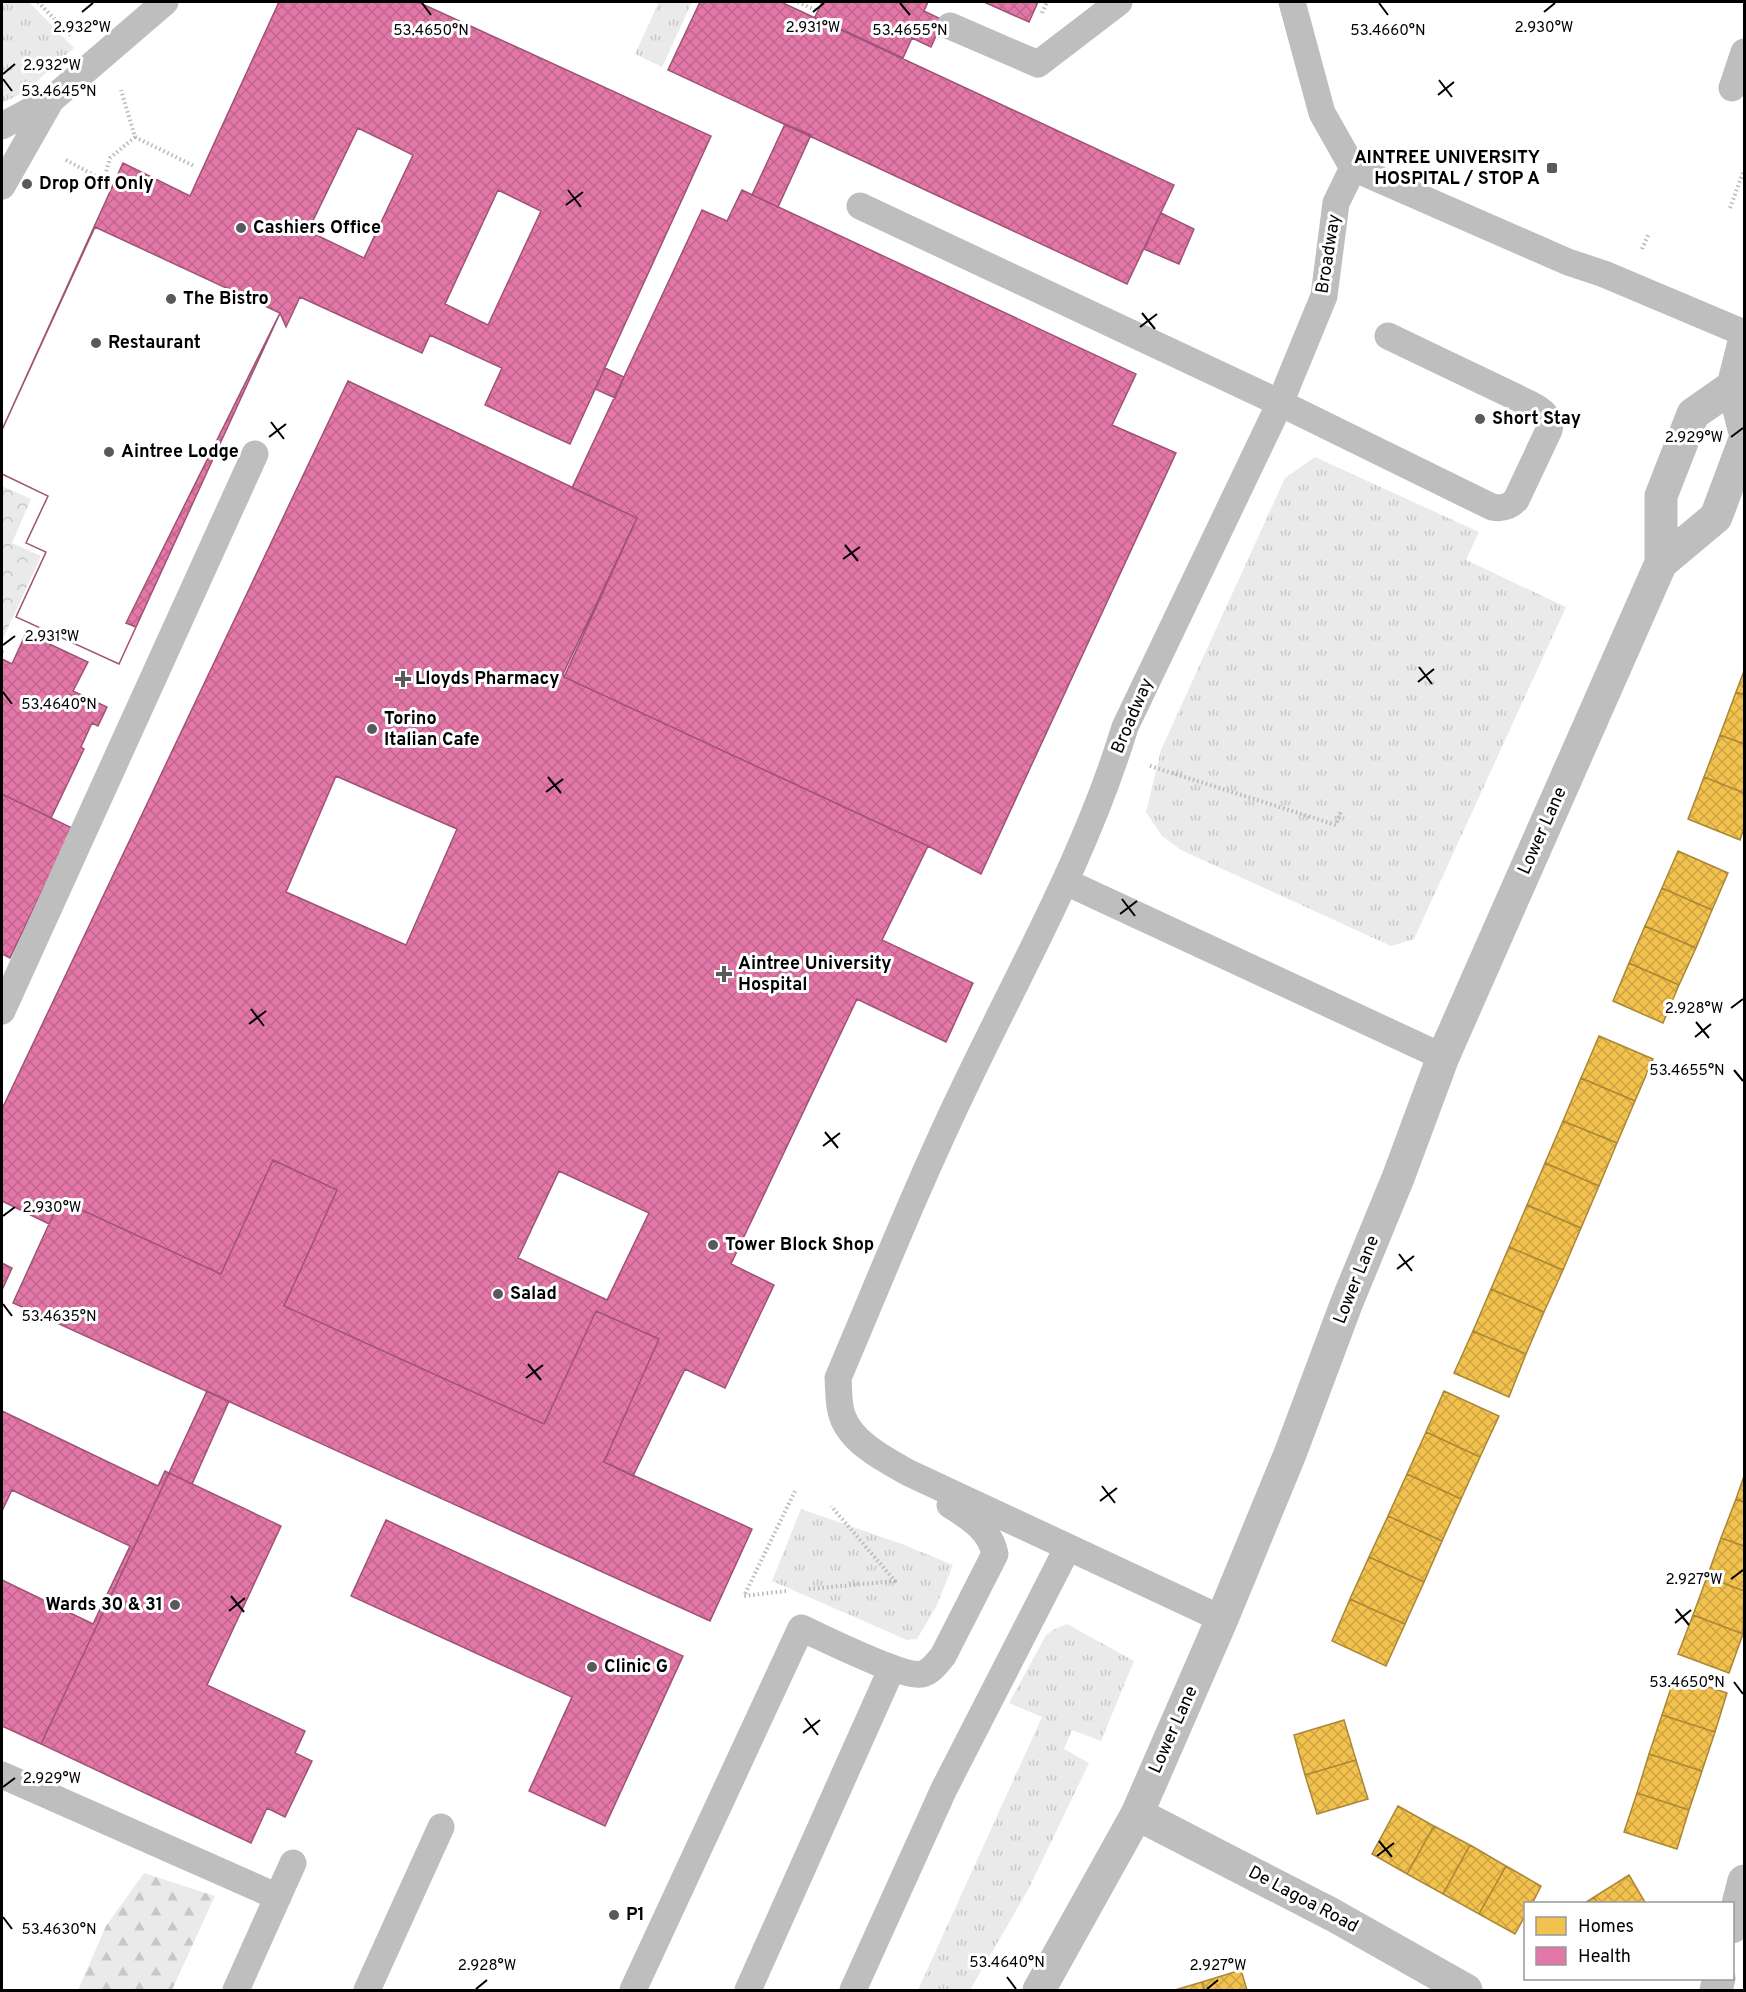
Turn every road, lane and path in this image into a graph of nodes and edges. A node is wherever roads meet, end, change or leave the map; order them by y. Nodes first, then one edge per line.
1 (165, 2) edge
2 (798, 2) edge
3 (1119, 2) edge
4 (1292, 2) edge
5 (818, 11) dead end
6 (950, 26) dead end
7 (1744, 52) edge
8 (1732, 88) dead end
9 (51, 100) junction
10 (2, 126) edge
11 (135, 137) dead end
12 (66, 160) dead end
13 (9, 163) edge
14 (194, 166) dead end
15 (1353, 168) junction
16 (1744, 170) edge
17 (112, 185) dead end
18 (2, 186) edge
19 (860, 206) dead end
20 (1730, 207) dead end
21 (1744, 333) edge
22 (1388, 336) dead end
23 (1744, 342) edge
24 (1733, 386) junction
25 (1280, 403) junction
26 (1744, 429) edge
27 (1744, 442) edge
28 (255, 454) dead end
29 (1661, 563) junction
30 (1116, 756) junction
31 (1341, 811) dead end
32 (1066, 882) junction
33 (2, 1011) edge
34 (1443, 1057) junction
35 (909, 1473) junction
36 (796, 1489) dead end
37 (831, 1506) dead end
38 (1068, 1547) junction
39 (801, 1590) dead end
40 (790, 1591) dead end
41 (1222, 1619) junction
42 (892, 1668) junction
43 (2, 1775) edge
44 (1137, 1814) junction
45 (441, 1827) dead end
46 (293, 1863) dead end
47 (1744, 1881) edge
48 (278, 1897) junction
49 (1734, 1919) edge
50 (236, 1990) edge
51 (367, 1990) edge
52 (633, 1990) edge
53 (748, 1990) edge
54 (853, 1990) edge
55 (1039, 1990) edge
56 (1466, 1990) edge

1 - 9 lane
2 - 5 path
3 - 6 lane
4 - 15 lane
7 - 8 lane
9 - 10 lane
9 - 13 lane
11 - 14 path
12 - 17 path
13 - 18 lane
15 - 21 lane
15 - 25 lane, Broadway
16 - 20 path
19 - 25 lane
22 - 25 lane
23 - 24 street
24 - 26 street
24 - 29 street, Lower Lane
25 - 30 lane, Broadway
27 - 29 street, Lower Lane
28 - 33 lane
29 - 34 street, Lower Lane
30 - 31 path
30 - 32 lane, Broadway
32 - 34 lane
32 - 35 lane, Broadway
34 - 41 street, Lower Lane
35 - 38 lane
35 - 42 lane
36 - 40 path
37 - 39 path
38 - 41 lane
38 - 54 lane
41 - 44 street, Lower Lane
42 - 52 lane
42 - 53 lane
43 - 48 lane
44 - 55 street, Lower Lane
44 - 56 street, De Lagoa Road
45 - 51 lane
46 - 48 lane
47 - 49 street
48 - 50 lane

